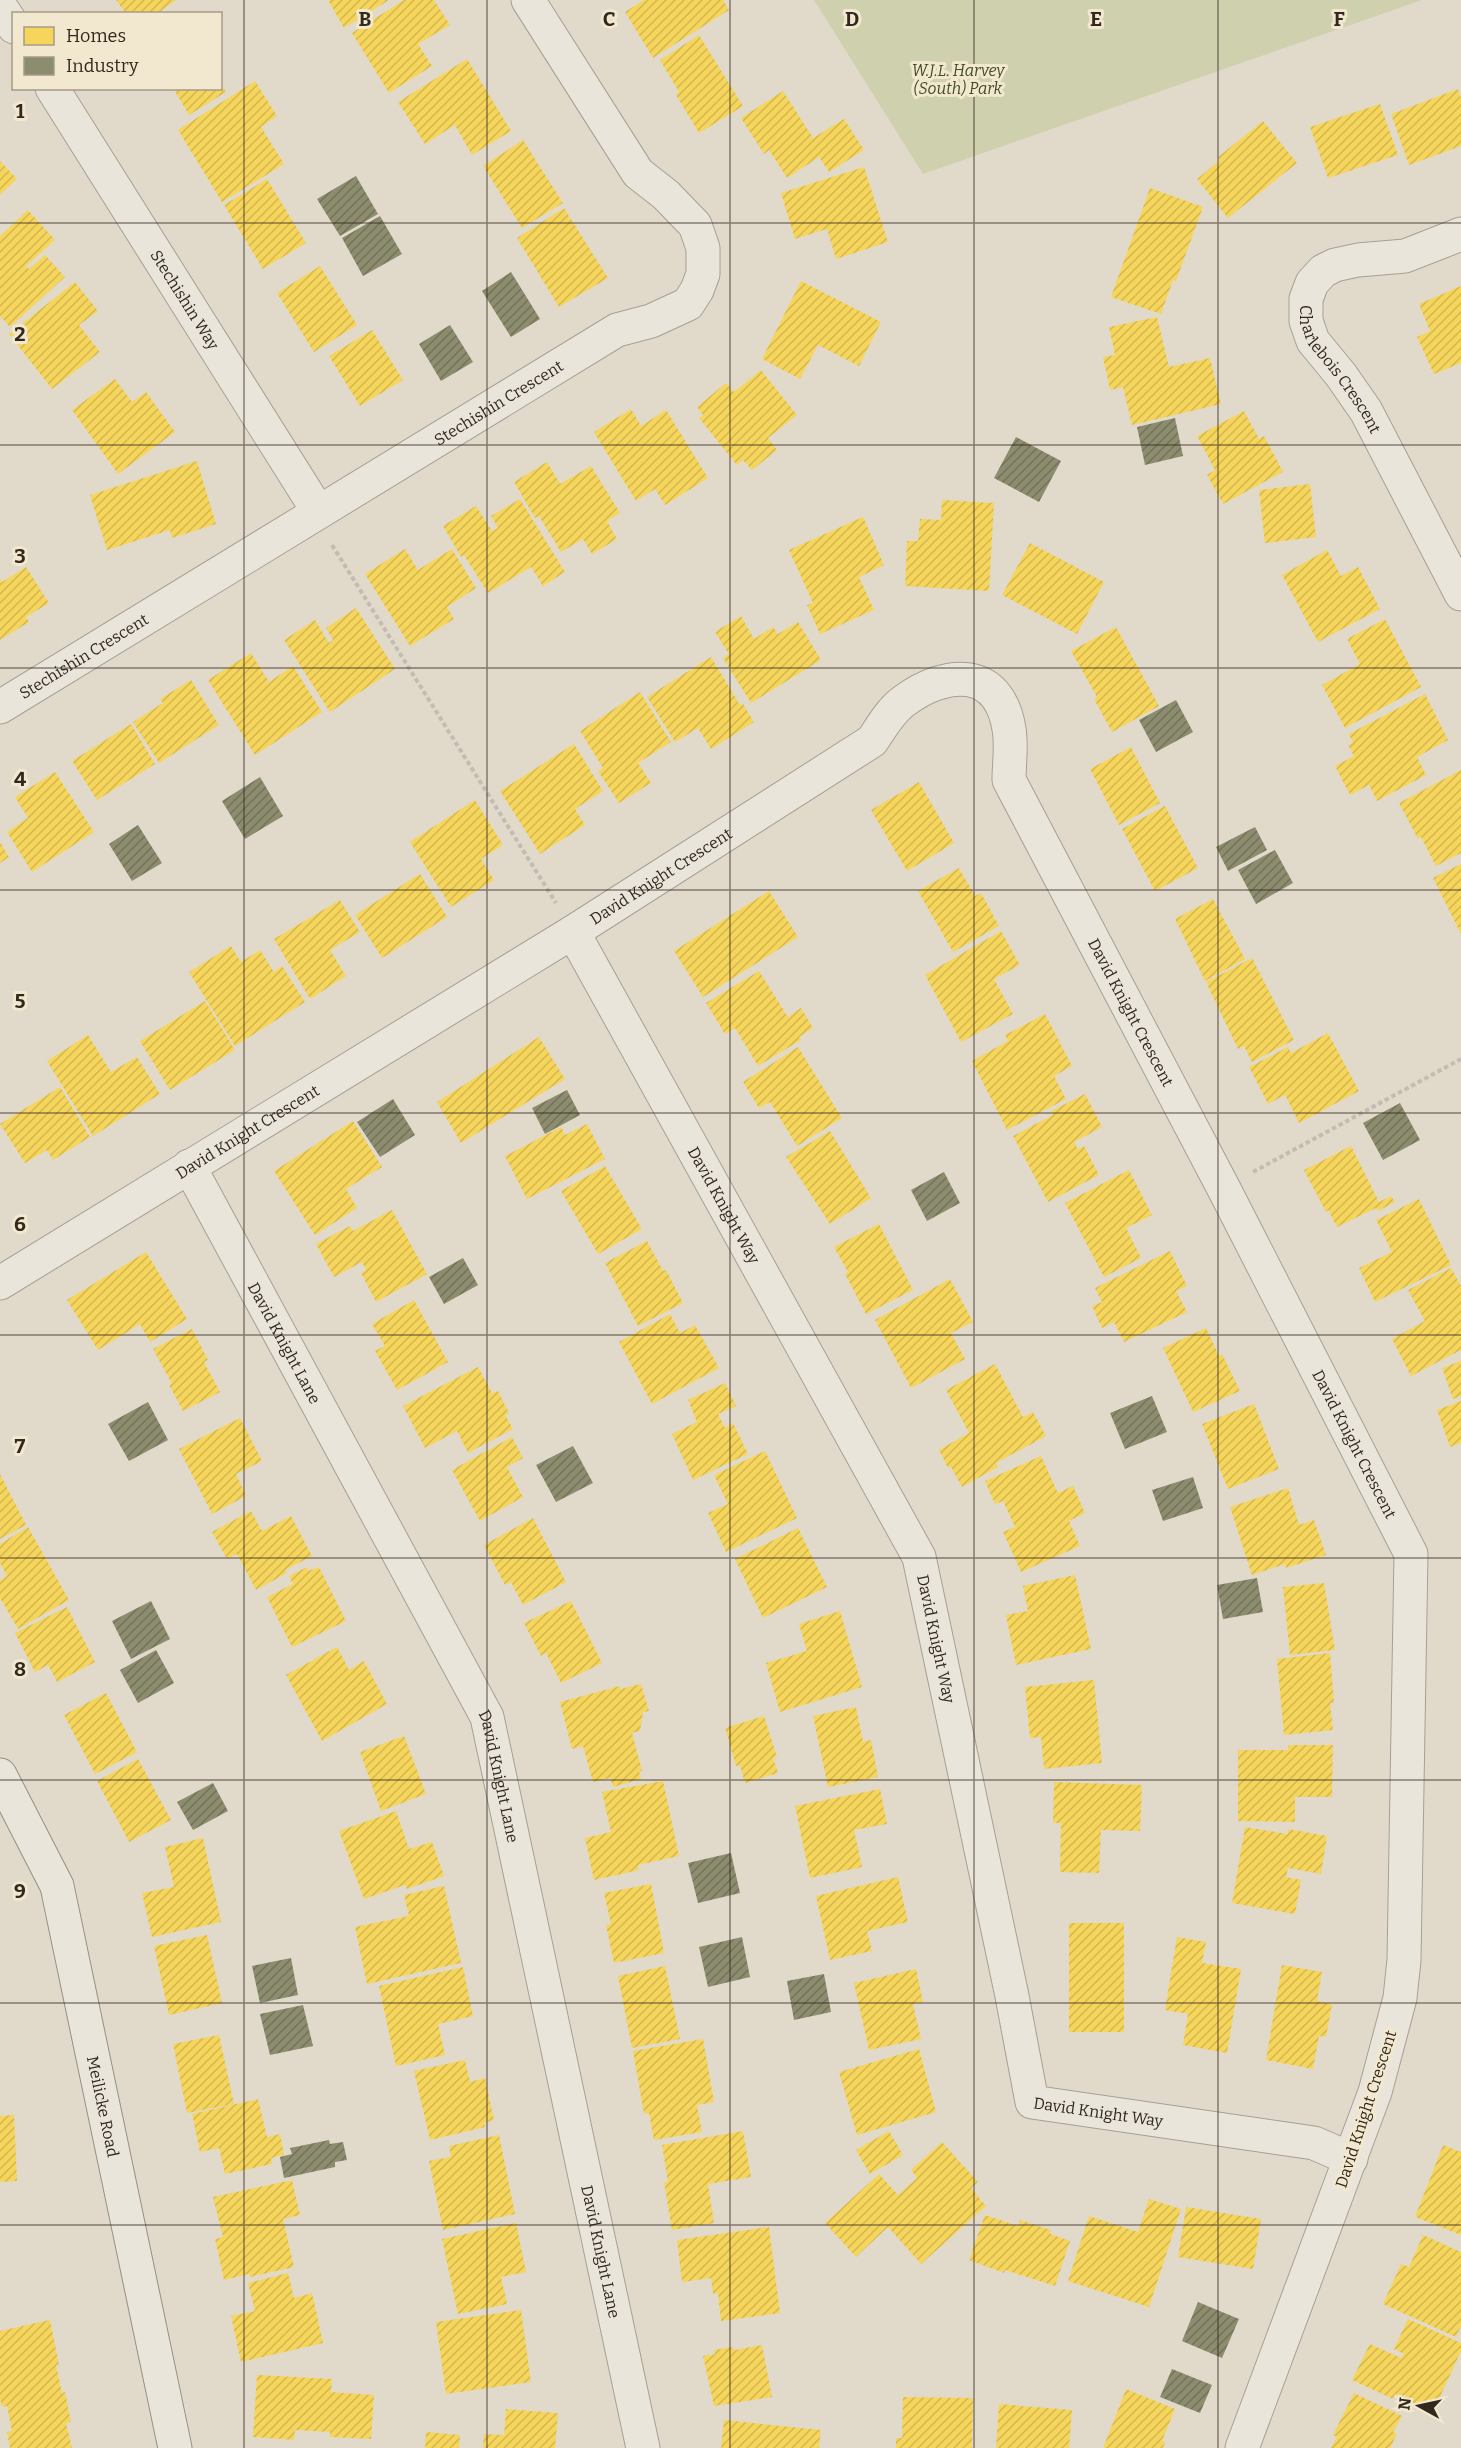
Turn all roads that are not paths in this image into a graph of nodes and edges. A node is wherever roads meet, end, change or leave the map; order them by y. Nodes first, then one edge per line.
1 (528, 0) edge
2 (0, 6) edge
3 (12, 24) edge
4 (53, 90) edge
5 (1461, 234) edge
6 (318, 511) junction
7 (1461, 594) edge
8 (0, 707) edge
9 (573, 932) junction
10 (189, 1166) junction
11 (0, 1283) edge
12 (3, 1788) edge
13 (1352, 2158) junction
14 (175, 2448) edge
15 (643, 2448) edge
16 (1242, 2448) edge

1 - 6 street, Stechishin Crescent
2 - 3 street
4 - 6 street, Stechishin Way
5 - 7 street, Charlebois Crescent
6 - 8 street, Stechishin Crescent
9 - 10 street, David Knight Crescent
9 - 13 street, David Knight Way
9 - 13 street, David Knight Crescent
10 - 11 street, David Knight Crescent
10 - 15 street, David Knight Lane
12 - 14 street, Meilicke Road
13 - 16 street, David Knight Crescent

